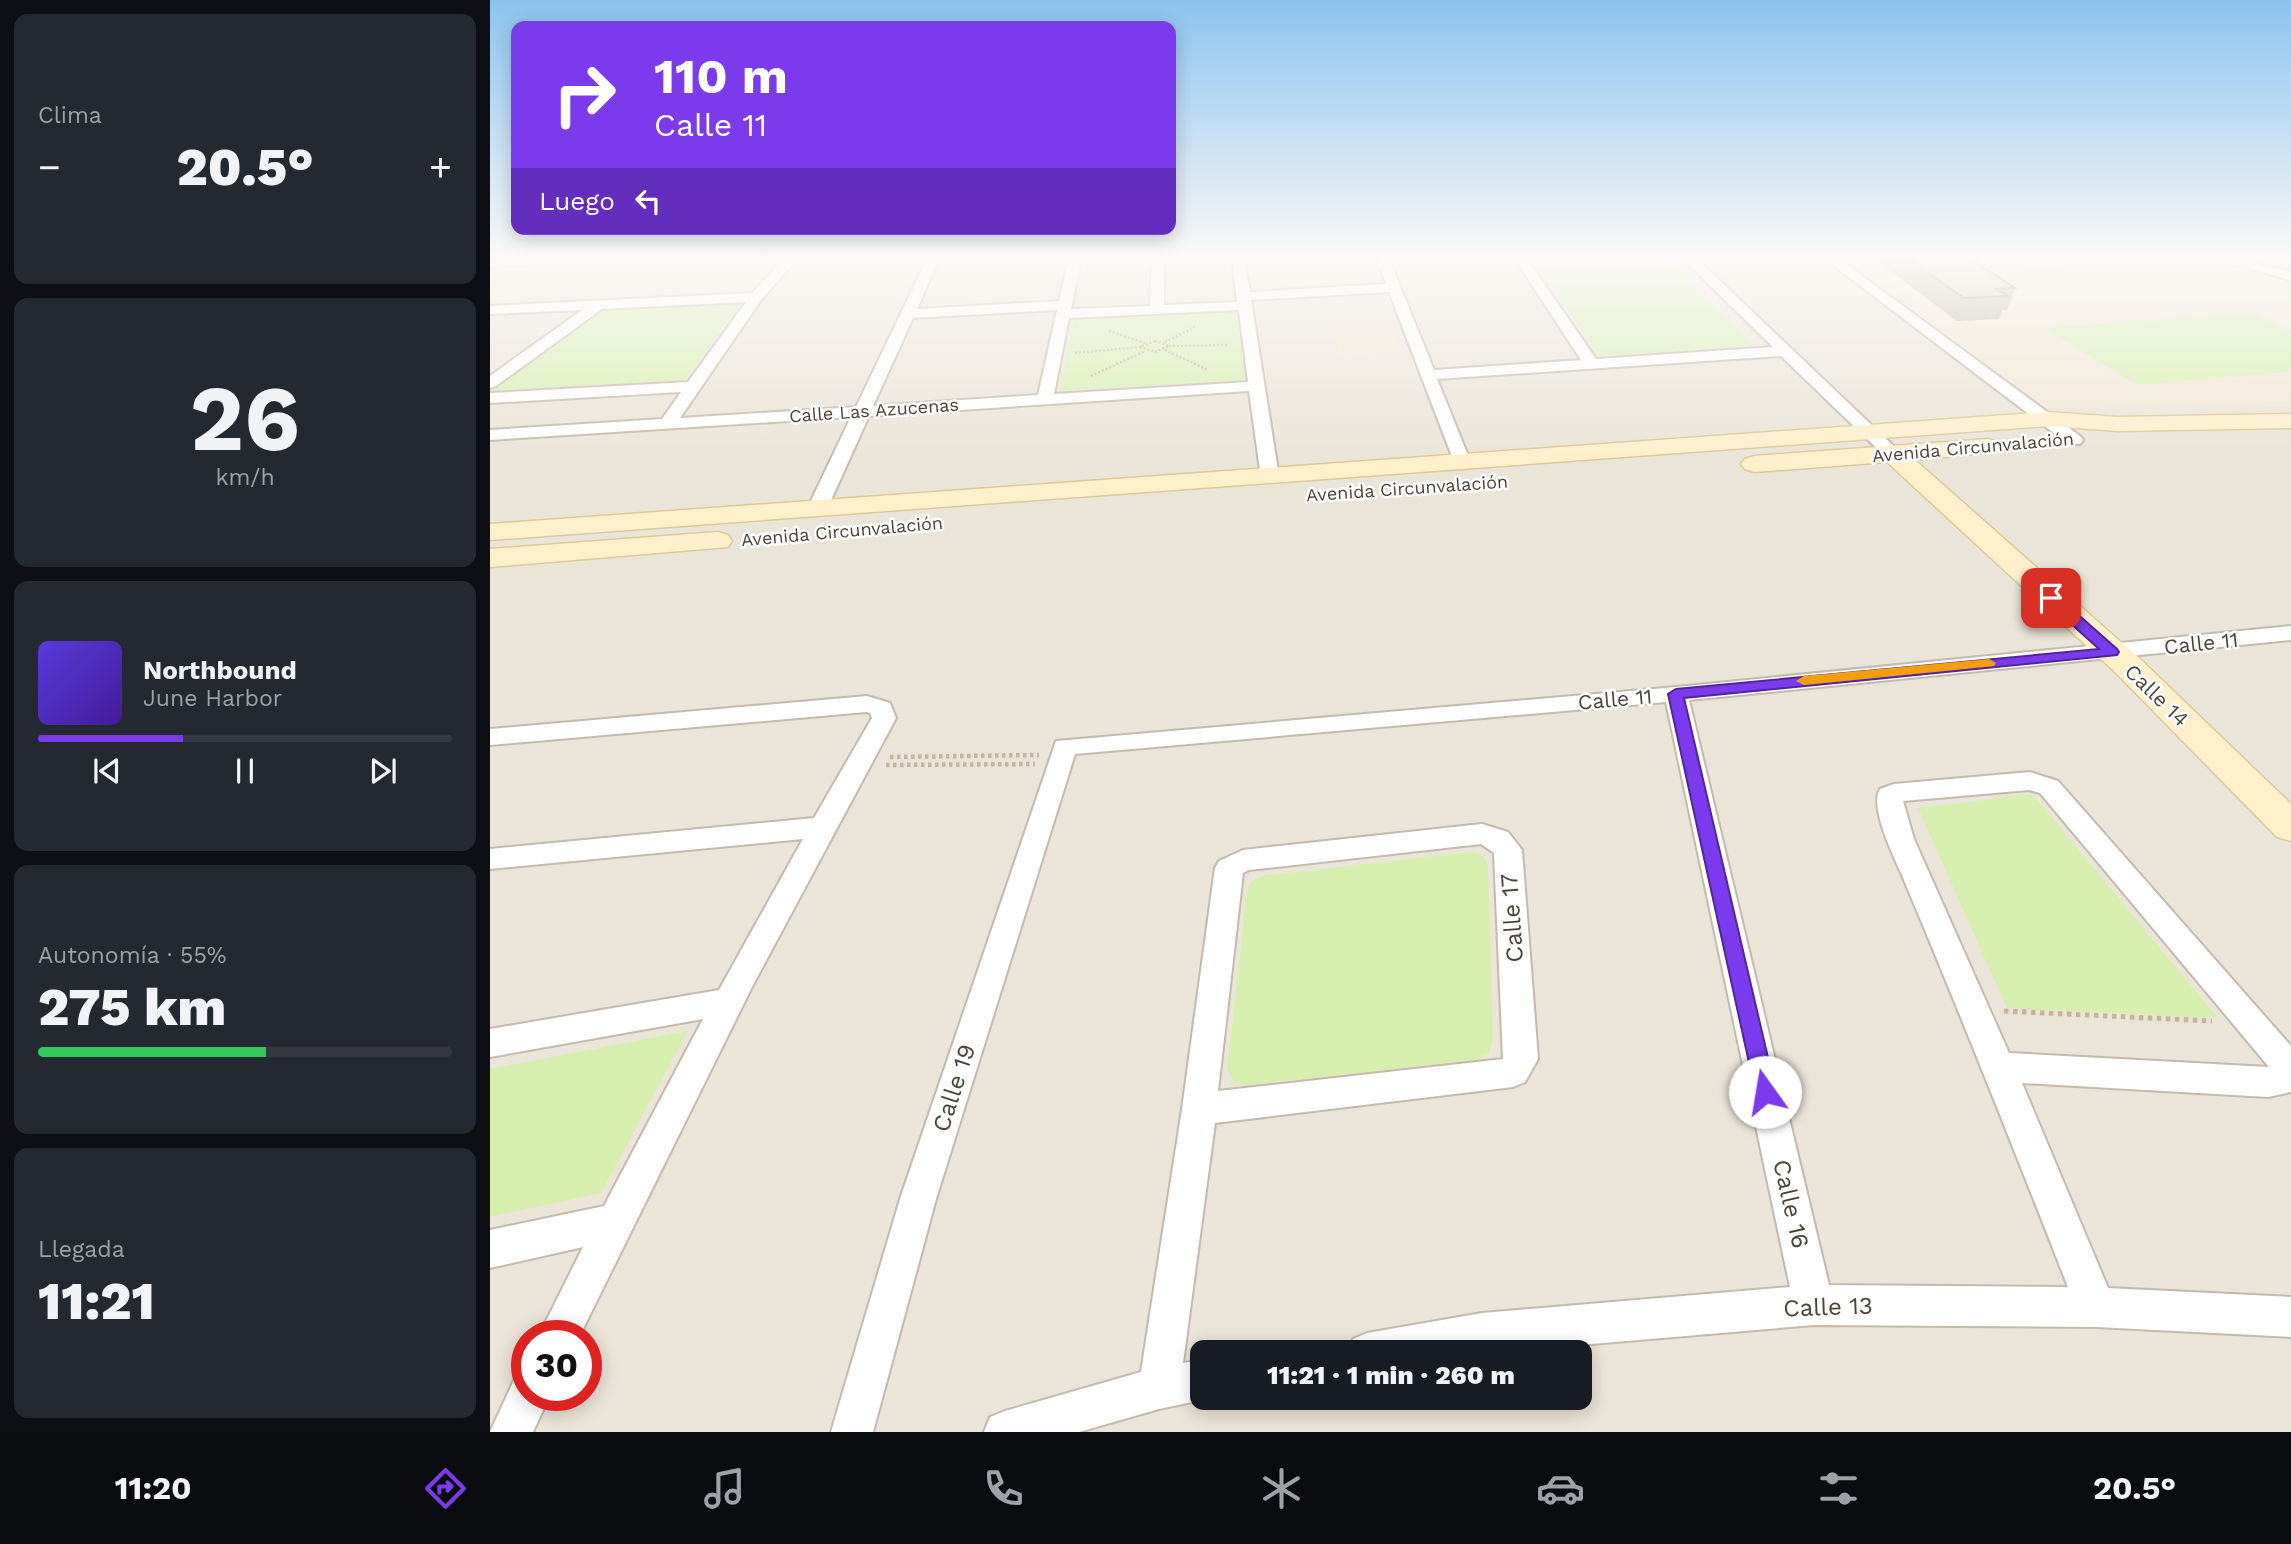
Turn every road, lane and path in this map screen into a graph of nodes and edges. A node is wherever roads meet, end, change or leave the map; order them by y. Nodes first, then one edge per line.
1 (569, 326) edge
2 (736, 326) edge
3 (902, 326) edge
4 (1061, 326) edge
5 (1249, 326) edge
6 (1408, 326) edge
7 (1566, 326) edge
8 (1758, 326) edge
9 (1922, 326) edge
10 (1227, 345) dead end
11 (1169, 346) junction
12 (1140, 347) junction
13 (1165, 350) junction
14 (1144, 351) junction
15 (1784, 351) junction
16 (1069, 353) dead end
17 (1592, 365) junction
18 (1219, 375) dead end
19 (1427, 376) junction
20 (1086, 379) dead end
21 (490, 383) edge
22 (1258, 386) junction
23 (693, 387) junction
24 (490, 398) edge
25 (1045, 399) junction
26 (862, 411) junction
27 (2048, 419) junction
28 (2291, 421) edge
29 (667, 424) junction
30 (2118, 424) junction
31 (1870, 431) junction
32 (490, 435) edge
33 (2074, 440) junction
34 (1894, 455) junction
35 (1462, 463) junction
36 (1270, 477) junction
37 (1240, 490) junction
38 (1086, 501) junction
39 (817, 509) junction
40 (490, 532) edge
41 (490, 558) edge
42 (2291, 634) edge
43 (2111, 652) junction
44 (1676, 694) junction
45 (490, 737) edge
46 (1062, 755) junction
47 (856, 762) junction
48 (824, 827) junction
49 (2291, 827) edge
50 (490, 859) edge
51 (727, 1002) junction
52 (1975, 1010) junction
53 (2252, 1023) junction
54 (490, 1043) edge
55 (1999, 1067) junction
56 (1199, 1109) junction
57 (616, 1222) junction
58 (490, 1249) edge
59 (1814, 1305) junction
60 (2096, 1307) junction
61 (2291, 1317) edge
62 (567, 1320) edge
63 (1442, 1340) edge
64 (1190, 1383) edge
65 (1159, 1388) junction
66 (521, 1411) edge
67 (510, 1432) edge
68 (852, 1432) edge
69 (1005, 1432) edge

1 - 21 street
2 - 23 street
3 - 26 street
4 - 25 street
5 - 22 street
6 - 19 street
7 - 17 street
8 - 15 street
9 - 27 street
10 - 11 path
11 - 12 path
11 - 13 path
12 - 14 path
12 - 16 path
13 - 14 path
13 - 18 path
14 - 20 path
15 - 17 street
15 - 31 street
17 - 19 street
19 - 35 street
22 - 25 street, Calle Las Azucenas
22 - 36 street
23 - 24 street
23 - 29 street
25 - 26 street, Calle Las Azucenas
26 - 29 street, Calle Las Azucenas
26 - 39 street
27 - 30 street, Avenida Circunvalación
27 - 31 street, Avenida Circunvalación
27 - 33 street
28 - 30 street
29 - 32 street, Calle Las Azucenas
30 - 33 street, Avenida Circunvalación
31 - 34 street
31 - 35 street, Avenida Circunvalación
33 - 34 street, Avenida Circunvalación
34 - 37 street, Avenida Circunvalación
34 - 43 street, Calle 14
35 - 36 street, Avenida Circunvalación
36 - 37 street, Avenida Circunvalación
37 - 38 street, Avenida Circunvalación
38 - 39 street, Avenida Circunvalación
38 - 41 street, Avenida Circunvalación
39 - 40 street, Avenida Circunvalación
42 - 43 street, Calle 11
43 - 44 street, Calle 11
43 - 49 street, Calle 14
44 - 46 street, Calle 11
44 - 59 street, Calle 16
45 - 47 street
46 - 47 path
46 - 68 street, Calle 19
47 - 48 street
48 - 50 street
48 - 51 street
51 - 54 street
51 - 57 street
52 - 53 path
52 - 53 street
52 - 55 street
53 - 55 street
55 - 60 street
56 - 56 street, Calle 17
56 - 65 street, Calle 17
57 - 58 street
57 - 62 street
59 - 60 street, Calle 13
59 - 63 street, Calle 13
60 - 61 street, Calle 13
64 - 65 street
65 - 69 street
66 - 67 street

